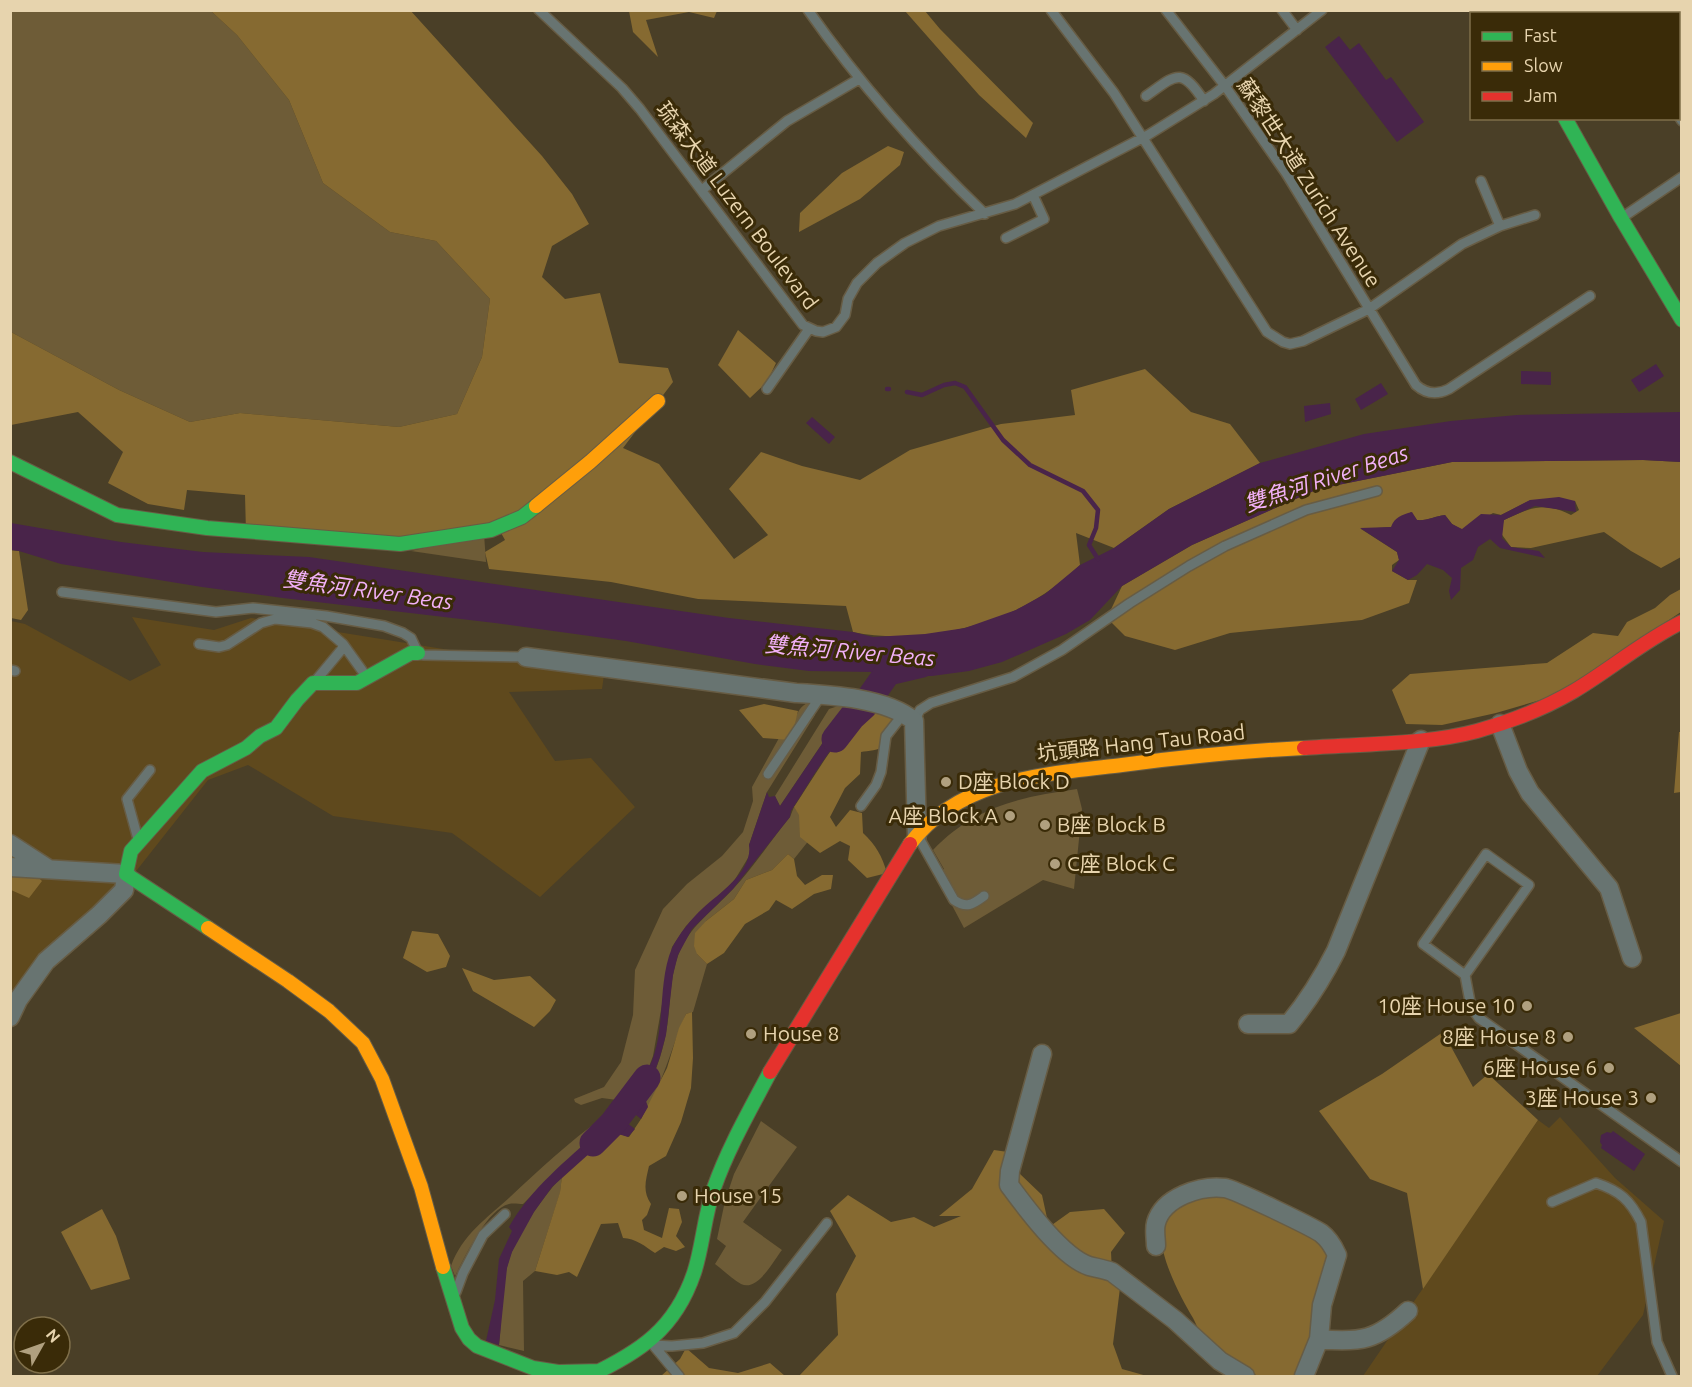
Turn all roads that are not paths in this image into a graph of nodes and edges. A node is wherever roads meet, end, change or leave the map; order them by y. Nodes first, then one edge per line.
1 (539, 10) edge
2 (808, 10) edge
3 (1051, 10) edge
4 (1166, 10) edge
5 (1282, 10) edge
6 (1322, 10) edge
7 (1297, 30) junction
8 (859, 79) junction
9 (1225, 86) junction
10 (1146, 96) dead end
11 (1204, 101) junction
12 (1566, 120) edge
13 (1143, 138) junction
14 (1682, 177) edge
15 (1481, 181) dead end
16 (702, 190) junction
17 (1033, 195) junction
18 (985, 214) junction
19 (1535, 215) dead end
20 (1621, 218) junction
21 (1500, 225) junction
22 (1006, 238) dead end
23 (1590, 296) dead end
24 (1369, 309) junction
25 (1682, 320) edge
26 (809, 329) junction
27 (767, 389) dead end
28 (658, 401) dead end
29 (10, 462) edge
30 (1377, 491) dead end
31 (62, 592) dead end
32 (1682, 622) edge
33 (199, 644) dead end
34 (343, 644) junction
35 (418, 653) junction
36 (526, 657) joint
37 (367, 678) junction
38 (313, 683) junction
39 (822, 694) junction
40 (909, 717) junction
41 (1500, 724) junction
42 (1421, 740) junction
43 (150, 770) dead end
44 (768, 774) dead end
45 (861, 806) dead end
46 (917, 835) junction
47 (139, 843) junction
48 (10, 844) edge
49 (10, 867) edge
50 (51, 871) junction
51 (126, 874) junction
52 (984, 896) dead end
53 (1632, 958) dead end
54 (1466, 975) junction
55 (10, 1017) edge
56 (1248, 1024) dead end
57 (1042, 1054) dead end
58 (1682, 1162) edge
59 (1552, 1202) dead end
60 (505, 1214) dead end
61 (827, 1223) dead end
62 (1156, 1246) dead end
63 (456, 1311) junction
64 (1408, 1311) dead end
65 (1319, 1340) junction
66 (651, 1343) junction
67 (595, 1374) edge
68 (679, 1377) edge
69 (1245, 1377) edge
70 (1304, 1377) edge
71 (1672, 1377) edge

1 - 16 lane, 琉森大道 Luzern Boulevard
2 - 8 lane
3 - 13 lane
4 - 9 lane, 蘇黎世大道 Zurich Avenue
5 - 7 lane
6 - 7 lane, 琉森大道 Luzern Boulevard
7 - 9 lane, 琉森大道 Luzern Boulevard
8 - 16 lane
8 - 18 lane
9 - 11 lane, 琉森大道 Luzern Boulevard
9 - 24 lane, 蘇黎世大道 Zurich Avenue
10 - 11 lane
11 - 13 lane, 琉森大道 Luzern Boulevard
12 - 20 street
13 - 17 lane, 琉森大道 Luzern Boulevard
13 - 24 lane
14 - 20 lane
15 - 21 lane
16 - 26 lane, 琉森大道 Luzern Boulevard
17 - 18 lane, 琉森大道 Luzern Boulevard
17 - 22 lane
18 - 26 lane, 琉森大道 Luzern Boulevard
19 - 21 lane, 蘇黎世大道 Zurich Avenue
20 - 25 street
21 - 24 lane, 蘇黎世大道 Zurich Avenue
23 - 24 lane
26 - 27 lane
28 - 29 street
30 - 40 lane
31 - 35 lane
32 - 41 street, 坑頭路 Hang Tau Road
33 - 34 lane
34 - 37 lane
34 - 38 lane
35 - 36 lane
35 - 37 street
36 - 39 street
37 - 38 street
38 - 47 street
39 - 40 street
39 - 44 lane
40 - 45 lane
40 - 46 street
41 - 42 street, 坑頭路 Hang Tau Road
41 - 53 street
42 - 46 street, 坑頭路 Hang Tau Road
42 - 56 street
43 - 47 lane
46 - 52 lane
46 - 66 street, 坑頭路 Hang Tau Road
47 - 51 street
48 - 50 street
49 - 50 street
50 - 51 street
51 - 55 street
51 - 63 street
54 - 54 lane
54 - 58 lane
57 - 69 street
59 - 71 lane
60 - 63 lane
61 - 66 lane
62 - 65 street
63 - 67 street
64 - 65 street
65 - 70 street
66 - 67 street, 坑頭路 Hang Tau Road
66 - 68 lane

